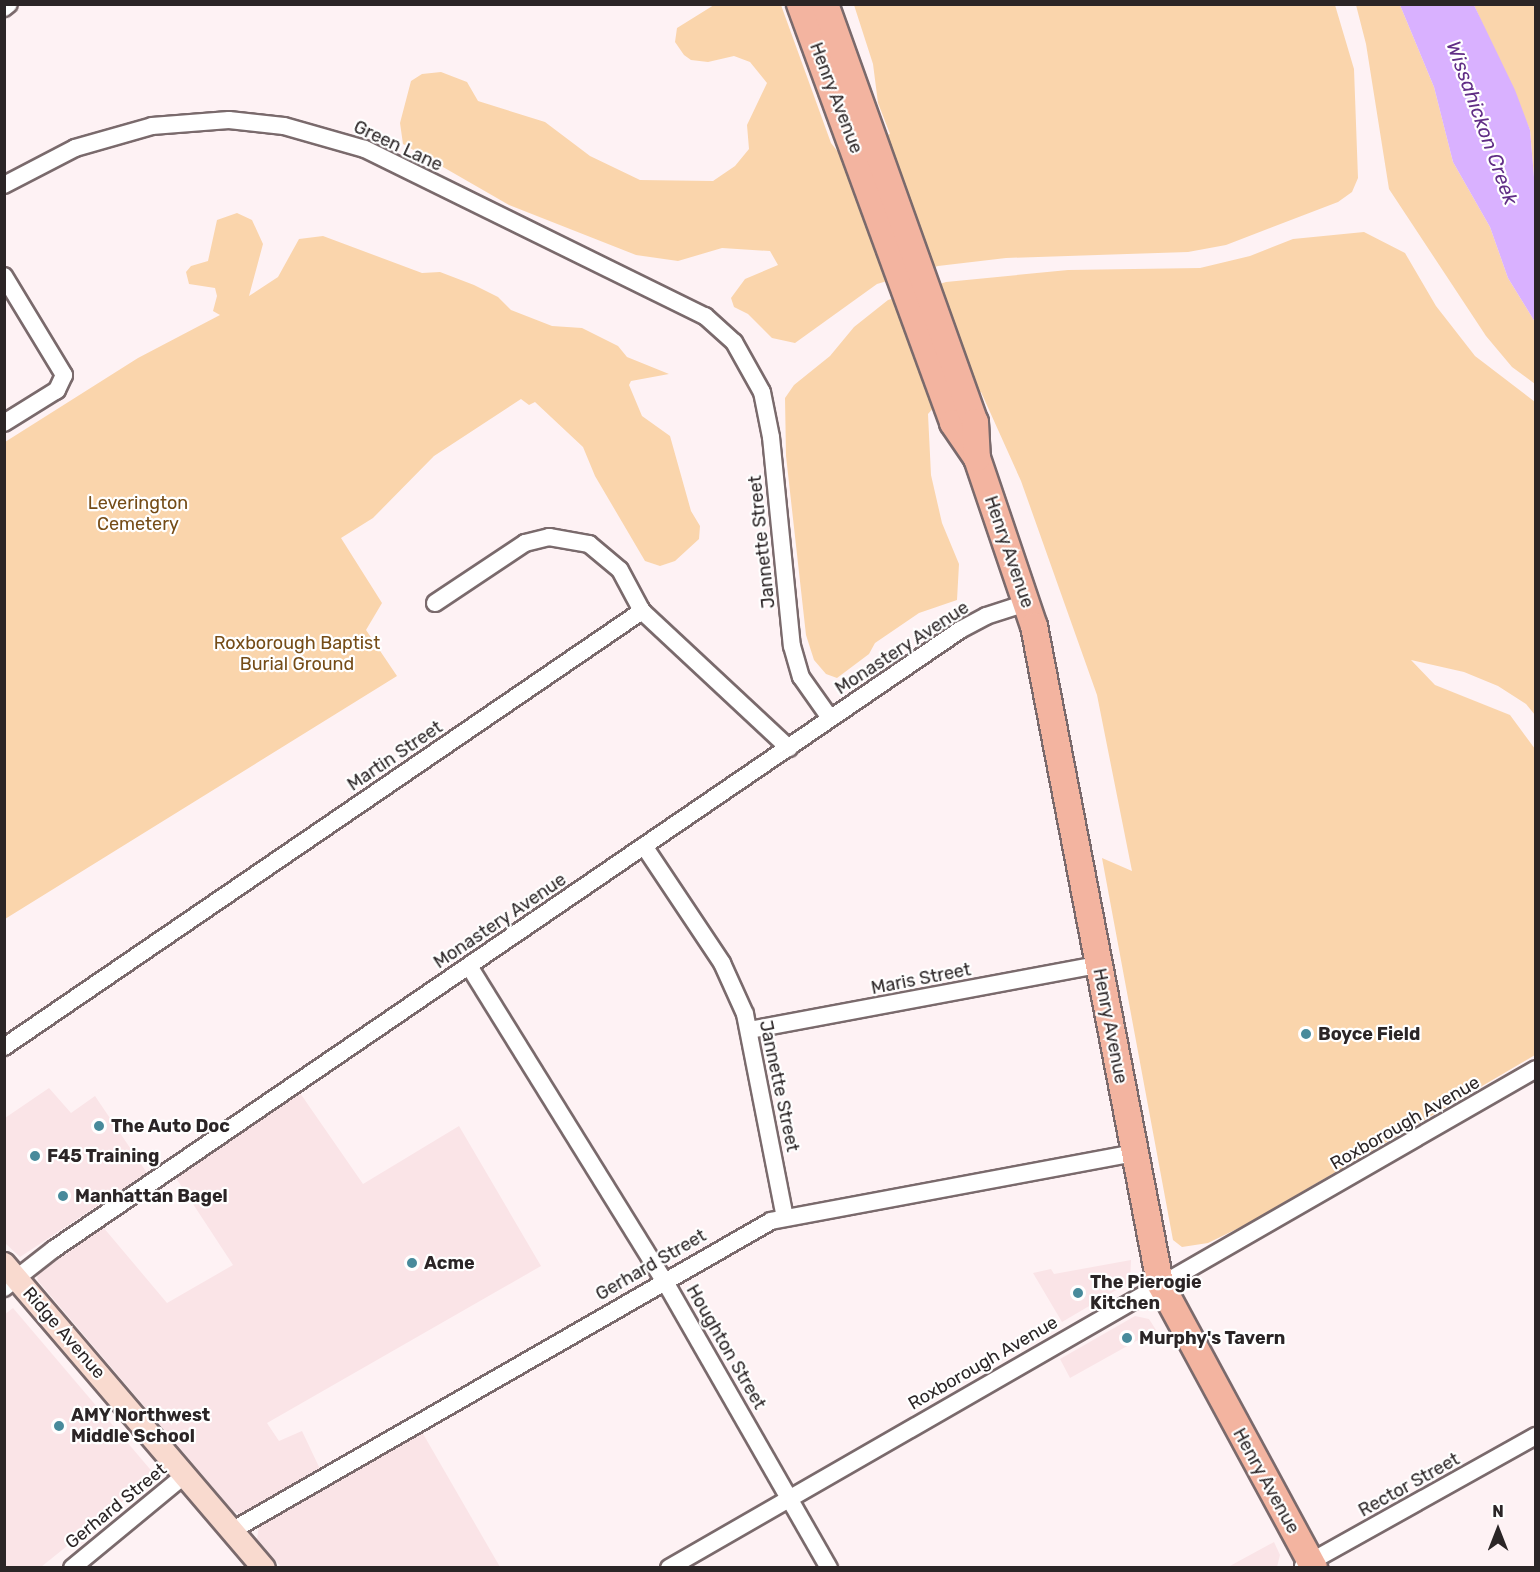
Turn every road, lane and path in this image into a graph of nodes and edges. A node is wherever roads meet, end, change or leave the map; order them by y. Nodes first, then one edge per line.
1 (9, 4) edge
2 (800, 4) edge
3 (825, 4) edge
4 (4, 8) edge
5 (856, 121) junction
6 (4, 185) edge
7 (4, 276) edge
8 (744, 356) joint
9 (4, 423) edge
10 (435, 603) dead end
11 (1026, 603) junction
12 (642, 611) junction
13 (830, 718) junction
14 (789, 748) junction
15 (644, 846) junction
16 (1098, 964) junction
17 (469, 966) junction
18 (750, 1030) junction
19 (4, 1047) edge
20 (1536, 1069) edge
21 (1133, 1153) junction
22 (785, 1217) junction
23 (8, 1277) edge
24 (664, 1280) junction
25 (1160, 1283) junction
26 (1536, 1436) edge
27 (185, 1475) junction
28 (790, 1497) junction
29 (233, 1530) junction
30 (1309, 1566) edge
31 (72, 1568) edge
32 (264, 1568) edge
33 (669, 1568) edge
34 (830, 1568) edge

1 - 4 street
2 - 5 main road, Henry Avenue
3 - 5 main road, Henry Avenue
5 - 11 main road, Henry Avenue
6 - 8 street, Green Lane
7 - 9 street
8 - 13 street, Jannette Street
10 - 12 street
11 - 13 street, Monastery Avenue
11 - 16 main road, Henry Avenue
12 - 14 street
12 - 19 street, Martin Street
13 - 14 street, Monastery Avenue
14 - 15 street, Monastery Avenue
15 - 17 street, Monastery Avenue
15 - 18 street, Jannette Street
16 - 18 street, Maris Street
16 - 21 main road, Henry Avenue
17 - 23 street, Monastery Avenue
17 - 24 street, Houghton Street
18 - 22 street, Jannette Street
20 - 25 street, Roxborough Avenue
21 - 22 street, Gerhard Street
21 - 25 main road, Henry Avenue
22 - 24 street, Gerhard Street
23 - 27 main road, Ridge Avenue
24 - 28 street, Houghton Street
24 - 29 street, Gerhard Street
25 - 28 street, Roxborough Avenue
25 - 30 main road, Henry Avenue
26 - 30 street, Rector Street
27 - 29 main road, Ridge Avenue
27 - 31 street, Gerhard Street
28 - 33 street, Roxborough Avenue
28 - 34 street, Houghton Street
29 - 32 main road, Ridge Avenue

